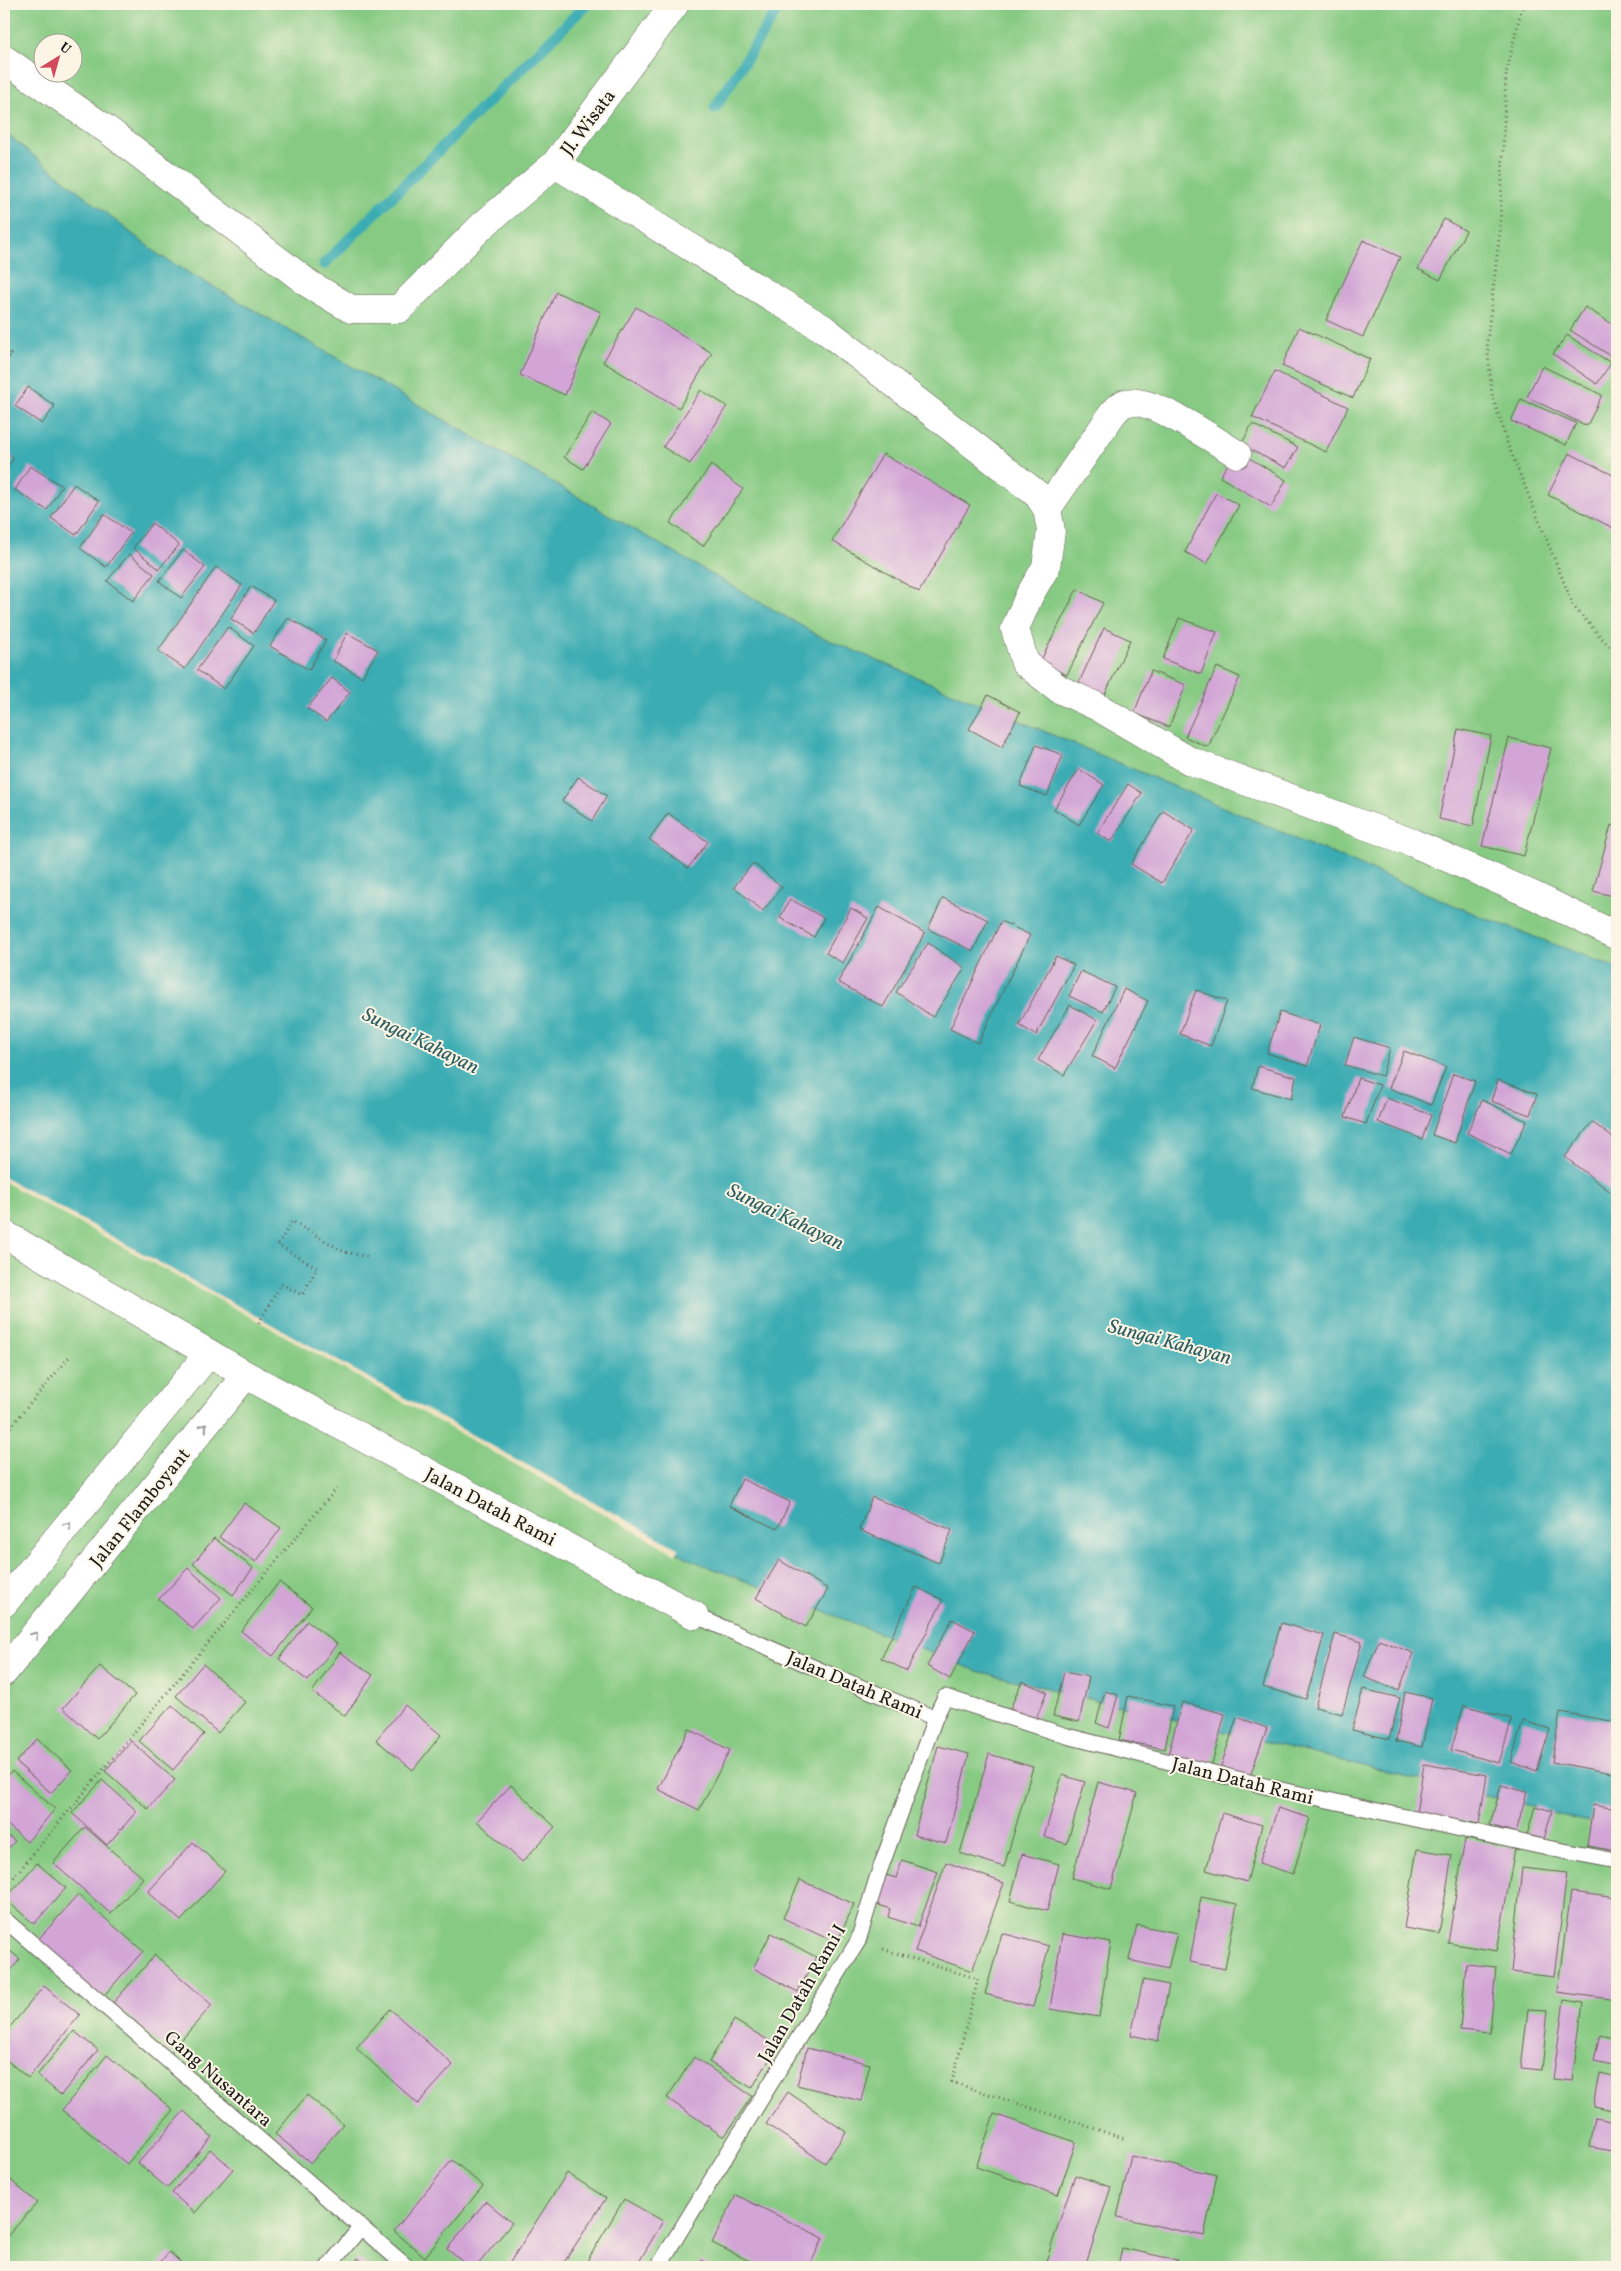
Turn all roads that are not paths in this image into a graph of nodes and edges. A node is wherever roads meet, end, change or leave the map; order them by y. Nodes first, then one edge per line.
1 (675, 4) edge
2 (4, 58) edge
3 (555, 164) junction
4 (1237, 454) dead end
5 (1048, 509) junction
6 (1617, 936) edge
7 (4, 1234) edge
8 (209, 1353) junction
9 (246, 1375) junction
10 (45, 1554) junction
11 (78, 1582) junction
12 (4, 1603) edge
13 (694, 1615) joint
14 (4, 1672) edge
15 (935, 1718) junction
16 (1617, 1860) edge
17 (4, 1919) edge
18 (361, 2227) junction
19 (328, 2267) edge
20 (407, 2267) edge
21 (658, 2267) edge

1 - 3 street, Jl. Wisata
2 - 3 street, Jl. Wisata
3 - 5 street
4 - 5 street
5 - 6 street
7 - 8 street
8 - 9 street
10 -> 8 street
11 -> 9 street, Jalan Flamboyant
9 - 13 street, Jalan Datah Rami
10 - 11 street
10 - 12 street
14 -> 11 street, Jalan Flamboyant
13 - 15 lane, Jalan Datah Rami
15 - 16 lane, Jalan Datah Rami
15 - 21 lane, Jalan Datah Rami I
17 - 18 lane, Gang Nusantara
18 - 19 lane
18 - 20 lane, Gang Nusantara

